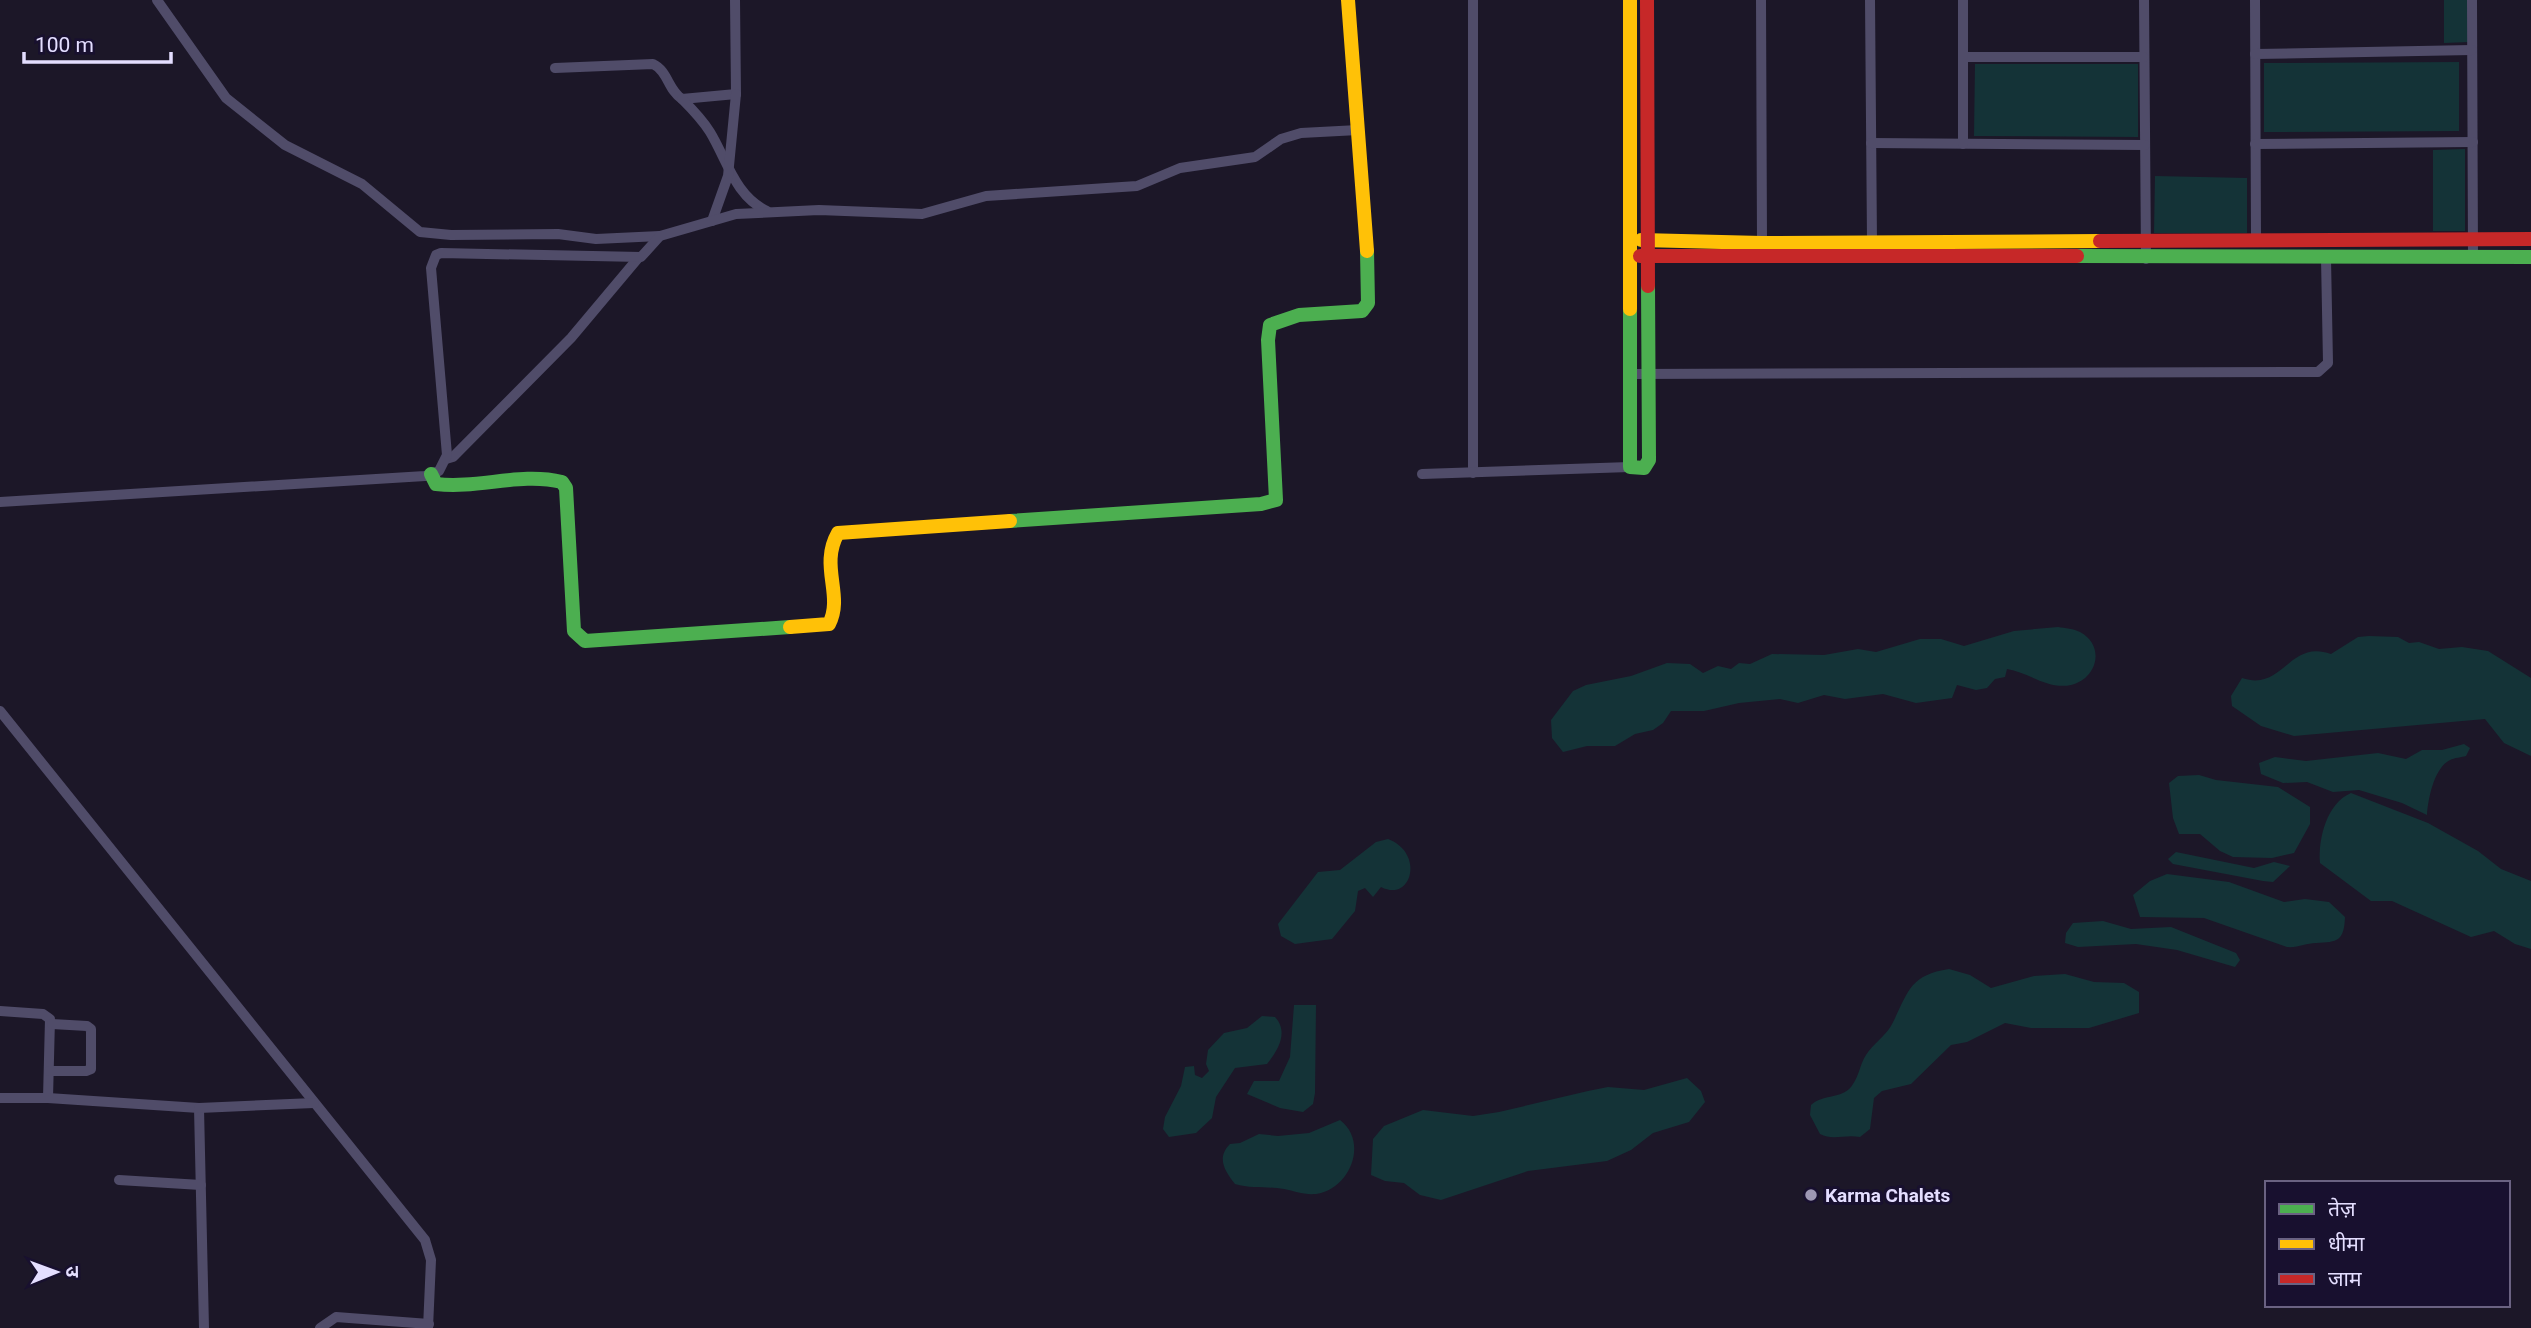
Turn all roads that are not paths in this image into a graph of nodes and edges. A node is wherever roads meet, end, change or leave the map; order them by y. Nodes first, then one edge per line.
1 (157, 0) edge
2 (735, 0) edge
3 (1349, 0) edge
4 (1473, 0) edge
5 (1630, 0) edge
6 (1647, 0) edge
7 (1761, 0) edge
8 (1870, 0) edge
9 (1964, 0) edge
10 (2144, 0) edge
11 (2255, 0) edge
12 (2472, 0) edge
13 (2472, 50) junction
14 (2255, 54) junction
15 (1963, 57) junction
16 (2144, 57) junction
17 (555, 68) dead end
18 (736, 94) junction
19 (682, 99) junction
20 (1358, 130) junction
21 (2473, 142) junction
22 (1871, 143) junction
23 (1963, 144) junction
24 (2255, 144) junction
25 (2145, 145) junction
26 (729, 170) junction
27 (767, 211) junction
28 (712, 221) junction
29 (660, 236) junction
30 (2472, 238) junction
31 (2531, 239) edge
32 (1629, 240) junction
33 (1649, 240) junction
34 (2256, 240) junction
35 (2146, 241) junction
36 (1872, 242) junction
37 (1762, 243) junction
38 (1629, 256) junction
39 (1649, 256) junction
40 (639, 257) junction
41 (2473, 257) junction
42 (2531, 257) edge
43 (2326, 258) junction
44 (2146, 259) junction
45 (1631, 374) junction
46 (1649, 375) junction
47 (446, 459) junction
48 (1630, 467) junction
49 (1473, 473) junction
50 (431, 474) junction
51 (1422, 474) dead end
52 (0, 502) edge
53 (0, 711) edge
54 (0, 1011) edge
55 (52, 1024) junction
56 (49, 1071) junction
57 (0, 1098) edge
58 (47, 1098) junction
59 (314, 1102) junction
60 (199, 1108) junction
61 (119, 1181) dead end
62 (201, 1185) junction
63 (428, 1326) edge
64 (204, 1328) edge
65 (320, 1328) edge

1 - 29 street
2 - 18 street
3 - 20 street
4 - 49 street
5 - 32 street
6 - 33 street
7 - 37 street
8 - 22 street
9 - 15 street
10 - 16 street
11 - 14 street
12 - 13 street
13 - 14 street
13 - 21 street
14 - 24 street
15 - 16 street
15 - 23 street
16 - 25 street
17 - 19 street
18 - 19 street
18 - 26 street
19 - 26 street
20 - 27 street
20 - 50 street
21 - 24 street
21 - 30 street
22 - 23 street
22 - 36 street
23 - 25 street
24 - 34 street
25 - 35 street
26 - 27 street
26 - 28 street
27 - 28 street
28 - 29 street
29 - 40 street
30 - 31 street
30 - 34 street
30 - 41 street
32 - 33 street
32 - 38 street
33 - 37 street
33 - 39 street
34 - 35 street
35 - 36 street
35 - 44 street
36 - 37 street
38 - 39 street
38 - 45 street
39 - 44 street
39 - 46 street
40 - 47 street
40 - 47 street
41 - 42 street
41 - 43 street
43 - 44 street
43 - 46 street
45 - 46 street
45 - 48 street
46 - 48 street
47 - 50 street
48 - 49 street
49 - 51 street
50 - 52 street
53 - 59 street
54 - 55 street
55 - 56 street
55 - 56 street
56 - 58 street
57 - 58 street
58 - 60 street
59 - 60 street
59 - 63 street
60 - 62 street
61 - 62 street
62 - 64 street
63 - 65 street

